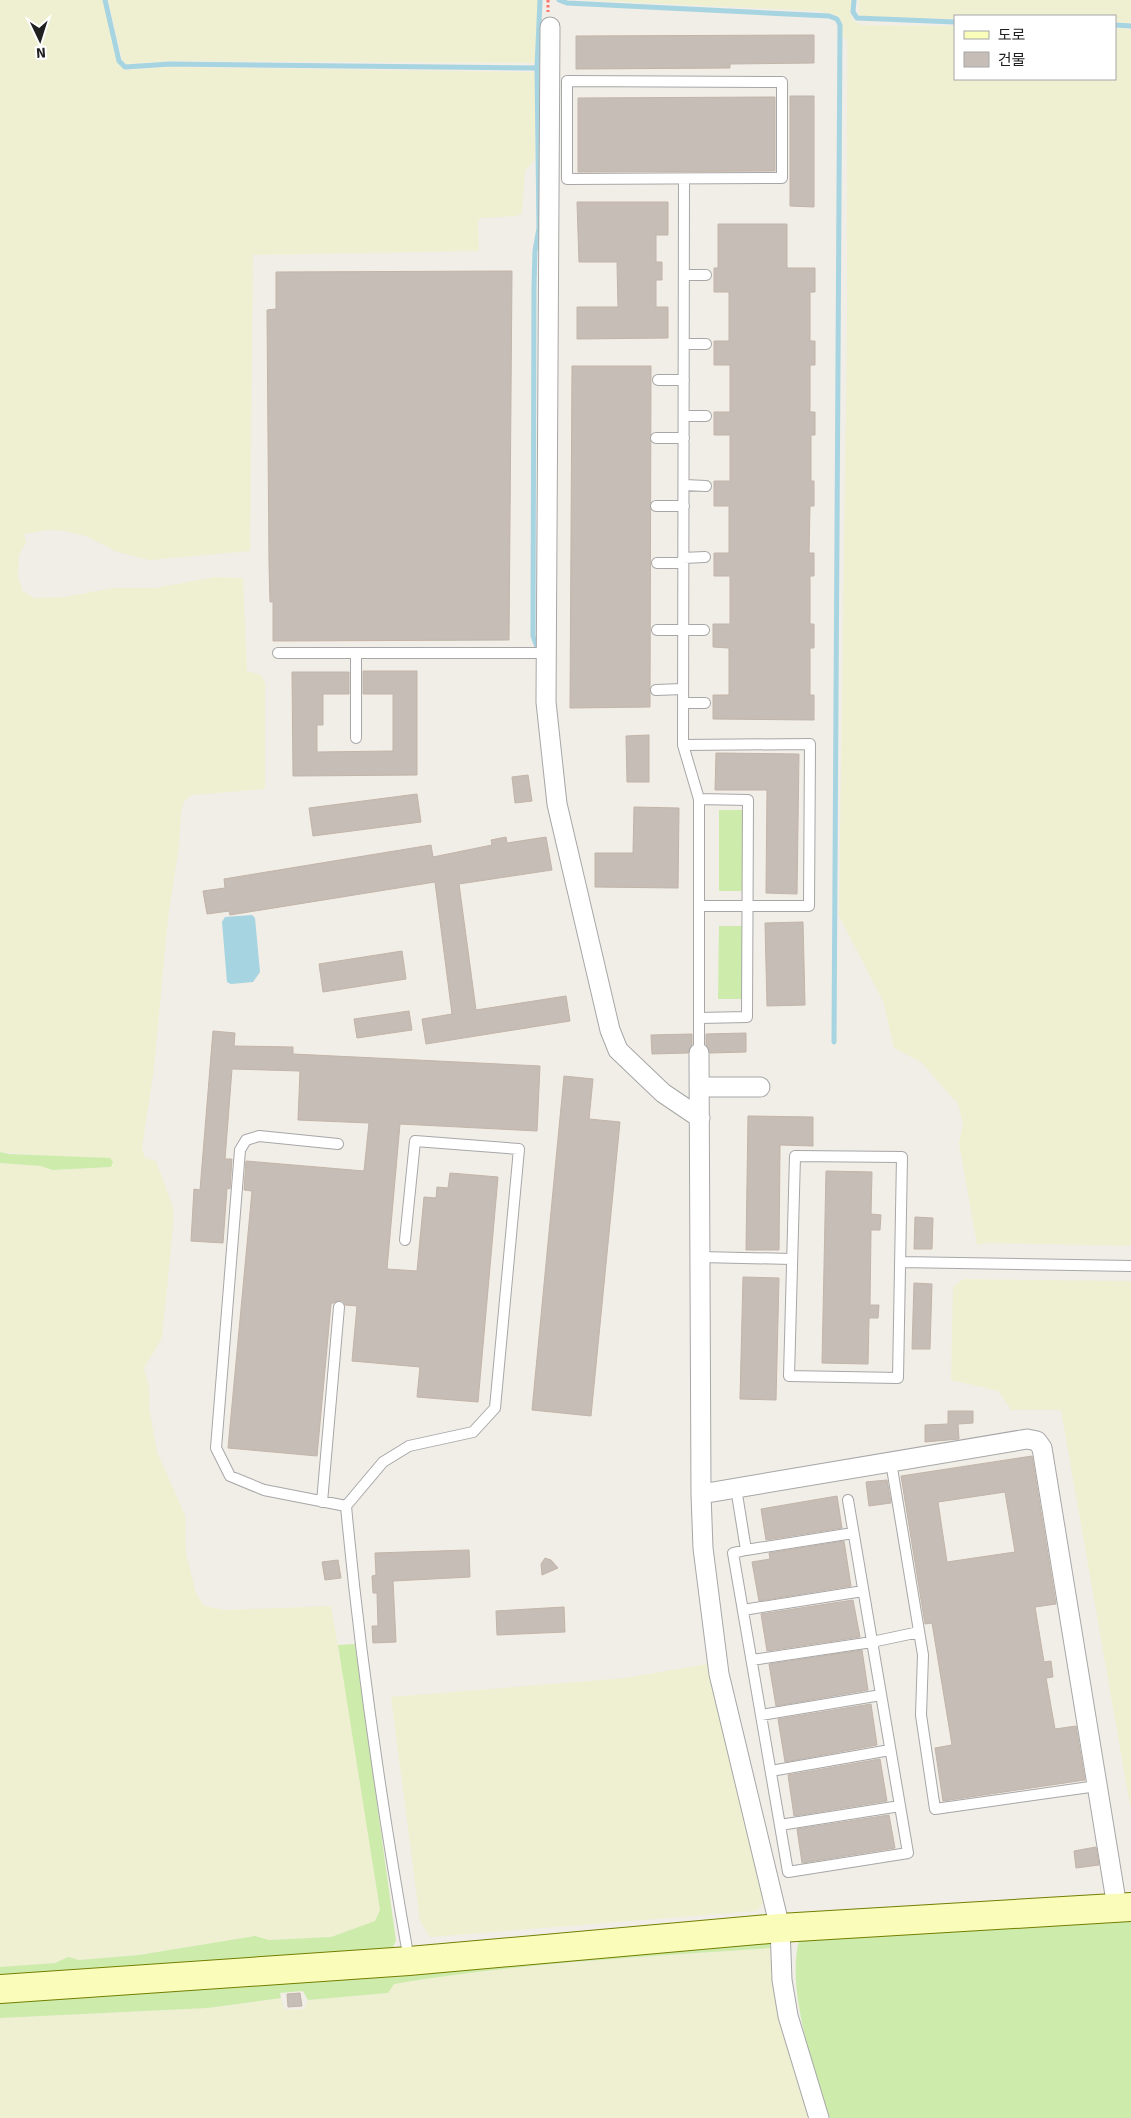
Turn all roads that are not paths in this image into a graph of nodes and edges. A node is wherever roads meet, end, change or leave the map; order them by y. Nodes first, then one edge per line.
1 (550, 27) dead end
2 (684, 179) junction
3 (684, 275) junction
4 (706, 275) dead end
5 (684, 344) junction
6 (706, 344) dead end
7 (658, 380) dead end
8 (684, 380) junction
9 (684, 416) junction
10 (706, 416) dead end
11 (656, 438) dead end
12 (684, 438) junction
13 (684, 485) junction
14 (706, 486) dead end
15 (656, 506) dead end
16 (684, 506) junction
17 (705, 557) dead end
18 (683, 561) junction
19 (656, 563) dead end
20 (657, 630) dead end
21 (683, 630) junction
22 (704, 630) dead end
23 (278, 652) dead end
24 (356, 653) junction
25 (547, 653) junction
26 (683, 689) junction
27 (656, 690) dead end
28 (683, 703) junction
29 (705, 703) dead end
30 (356, 738) dead end
31 (683, 745) junction
32 (699, 799) junction
33 (699, 906) junction
34 (747, 906) junction
35 (699, 1018) junction
36 (699, 1053) joint
37 (700, 1087) junction
38 (760, 1087) dead end
39 (700, 1118) junction
40 (338, 1144) dead end
41 (405, 1240) dead end
42 (700, 1257) junction
43 (791, 1259) junction
44 (900, 1262) junction
45 (1131, 1266) edge
46 (339, 1307) dead end
47 (891, 1462) junction
48 (736, 1488) junction
49 (701, 1494) junction
50 (848, 1500) dead end
51 (322, 1502) junction
52 (346, 1506) junction
53 (853, 1533) junction
54 (746, 1550) junction
55 (863, 1591) junction
56 (743, 1610) junction
57 (919, 1632) junction
58 (872, 1642) junction
59 (752, 1660) junction
60 (881, 1695) junction
61 (761, 1715) junction
62 (890, 1750) junction
63 (771, 1771) junction
64 (1097, 1786) junction
65 (900, 1806) junction
66 (780, 1824) junction
67 (1124, 1907) edge
68 (780, 1928) junction
69 (409, 1961) junction
70 (0, 1989) edge
71 (819, 2118) edge

1 - 25 street
2 - 2 lane
2 - 3 lane
3 - 4 lane
3 - 5 lane
5 - 6 lane
5 - 8 lane
7 - 8 lane
8 - 9 lane
9 - 10 lane
9 - 12 lane
11 - 12 lane
12 - 13 lane
13 - 14 lane
13 - 16 lane
15 - 16 lane
16 - 18 lane
17 - 18 lane
18 - 19 lane
18 - 21 lane
20 - 21 lane
21 - 22 lane
21 - 26 lane
23 - 24 lane
24 - 25 lane
24 - 30 lane
25 - 39 street
26 - 27 lane
26 - 28 lane
28 - 29 lane
28 - 31 lane
31 - 32 lane
31 - 34 lane
32 - 33 lane
32 - 34 lane
33 - 34 lane
33 - 35 lane
34 - 35 lane
35 - 36 lane
36 - 37 street
37 - 38 street
37 - 39 street
39 - 42 street
40 - 51 lane
41 - 52 lane
42 - 43 lane
42 - 49 street
43 - 44 lane
43 - 44 lane
44 - 45 lane
46 - 51 lane
47 - 48 street
47 - 57 lane
47 - 64 street
48 - 49 street
48 - 54 lane
49 - 68 street
50 - 53 lane
51 - 52 lane
52 - 69 lane
53 - 54 lane
53 - 55 lane
54 - 56 lane
55 - 56 lane
55 - 58 lane
56 - 59 lane
57 - 58 lane
57 - 64 lane
58 - 59 lane
58 - 60 lane
59 - 61 lane
60 - 61 lane
60 - 62 lane
61 - 63 lane
62 - 63 lane
62 - 65 lane
63 - 66 lane
64 - 67 street
65 - 66 lane
65 - 66 lane
67 - 68 main road
68 - 69 main road
68 - 71 street
69 - 70 main road

